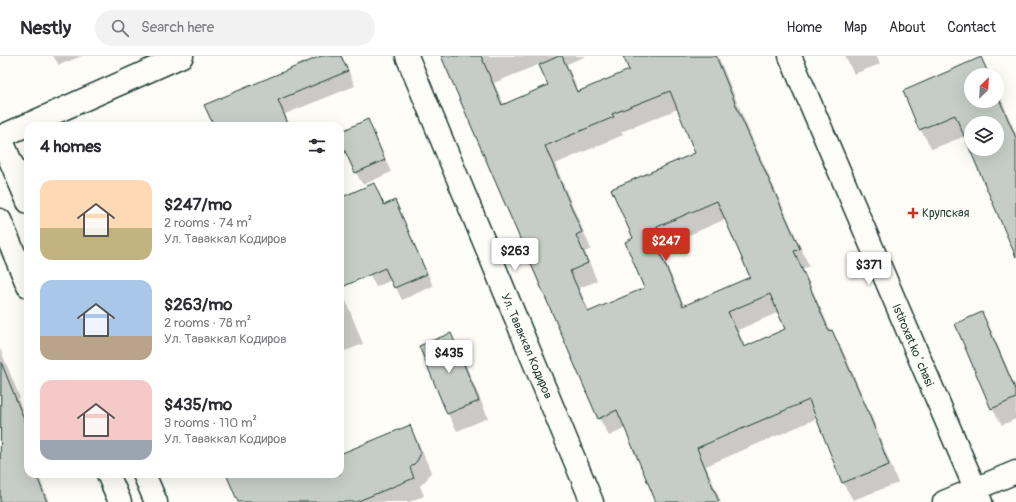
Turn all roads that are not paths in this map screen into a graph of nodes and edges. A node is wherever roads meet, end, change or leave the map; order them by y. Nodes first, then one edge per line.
1 (182, 56) edge
2 (407, 56) edge
3 (790, 56) edge
4 (34, 122) edge
5 (24, 126) edge
6 (0, 137) edge
7 (24, 193) edge
8 (0, 220) edge
9 (24, 277) edge
10 (1016, 472) edge
11 (110, 478) edge
12 (146, 478) edge
13 (978, 496) edge
14 (120, 502) edge
15 (156, 502) edge
16 (592, 502) edge
17 (944, 502) edge

1 - 4 street
2 - 16 street, Ул. Таваккал Кодиров
3 - 13 street, Istiroxat koʻchasi
5 - 6 street
6 - 7 street
8 - 9 street
10 - 13 street
11 - 14 street
12 - 15 street
13 - 17 street

